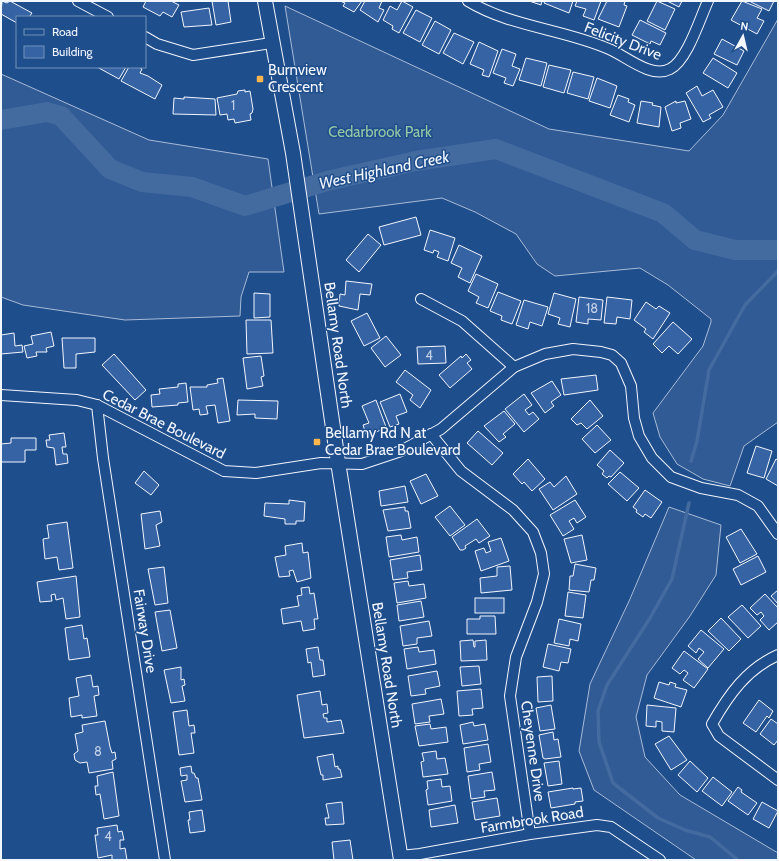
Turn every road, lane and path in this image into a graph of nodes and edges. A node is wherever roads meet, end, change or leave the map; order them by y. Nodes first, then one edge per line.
1 (78, 1) edge
2 (265, 1) edge
3 (468, 1) edge
4 (708, 1) edge
5 (106, 16) edge
6 (146, 38) edge
7 (272, 43) junction
8 (421, 299) dead end
9 (514, 366) junction
10 (1, 395) edge
11 (97, 405) junction
12 (431, 434) junction
13 (338, 462) junction
14 (778, 534) edge
15 (778, 655) edge
16 (778, 780) edge
17 (530, 834) junction
18 (401, 858) edge
19 (165, 860) edge
20 (660, 860) edge

1 - 5 street
2 - 7 street, Bellamy Road North
3 - 4 street, Felicity Drive
6 - 7 street
7 - 13 street, Bellamy Road North
8 - 9 street
9 - 12 street, Cedar Brae Boulevard
9 - 14 street, Cedar Brae Boulevard
10 - 11 street, Cedar Brae Boulevard
11 - 13 street, Cedar Brae Boulevard
11 - 19 street, Fairway Drive
12 - 13 street, Cedar Brae Boulevard
12 - 17 street, Cheyenne Drive
13 - 18 street, Bellamy Road North
15 - 16 street
17 - 18 street, Farmbrook Road
17 - 20 street, Farmbrook Road

